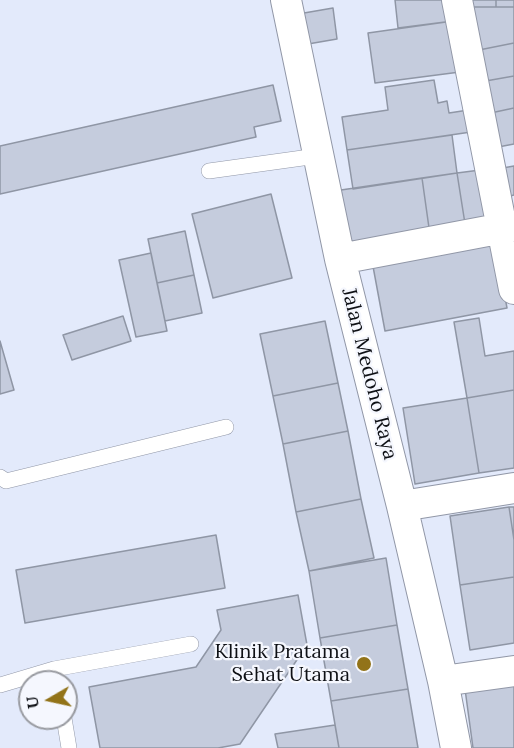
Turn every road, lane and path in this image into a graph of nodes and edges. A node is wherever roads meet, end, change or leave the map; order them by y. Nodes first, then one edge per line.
1 (286, 0) edge
2 (457, 0) edge
3 (317, 156) junction
4 (209, 171) dead end
5 (508, 227) edge
6 (340, 259) junction
7 (514, 289) edge
8 (226, 427) dead end
9 (0, 477) edge
10 (514, 488) edge
11 (402, 506) junction
12 (191, 644) dead end
13 (78, 670) edge
14 (514, 670) edge
15 (443, 681) junction
16 (18, 682) edge
17 (0, 685) edge
18 (66, 730) edge
19 (69, 748) edge
20 (456, 748) edge

1 - 3 street, Jalan Medoho Raya
2 - 5 street
3 - 4 lane
3 - 6 street, Jalan Medoho Raya
5 - 6 street
5 - 7 street
6 - 11 street, Jalan Medoho Raya
8 - 9 lane
10 - 11 street
11 - 15 street, Jalan Medoho Raya
12 - 13 lane
14 - 15 street
15 - 20 street, Jalan Medoho Raya
16 - 17 lane
18 - 19 lane

